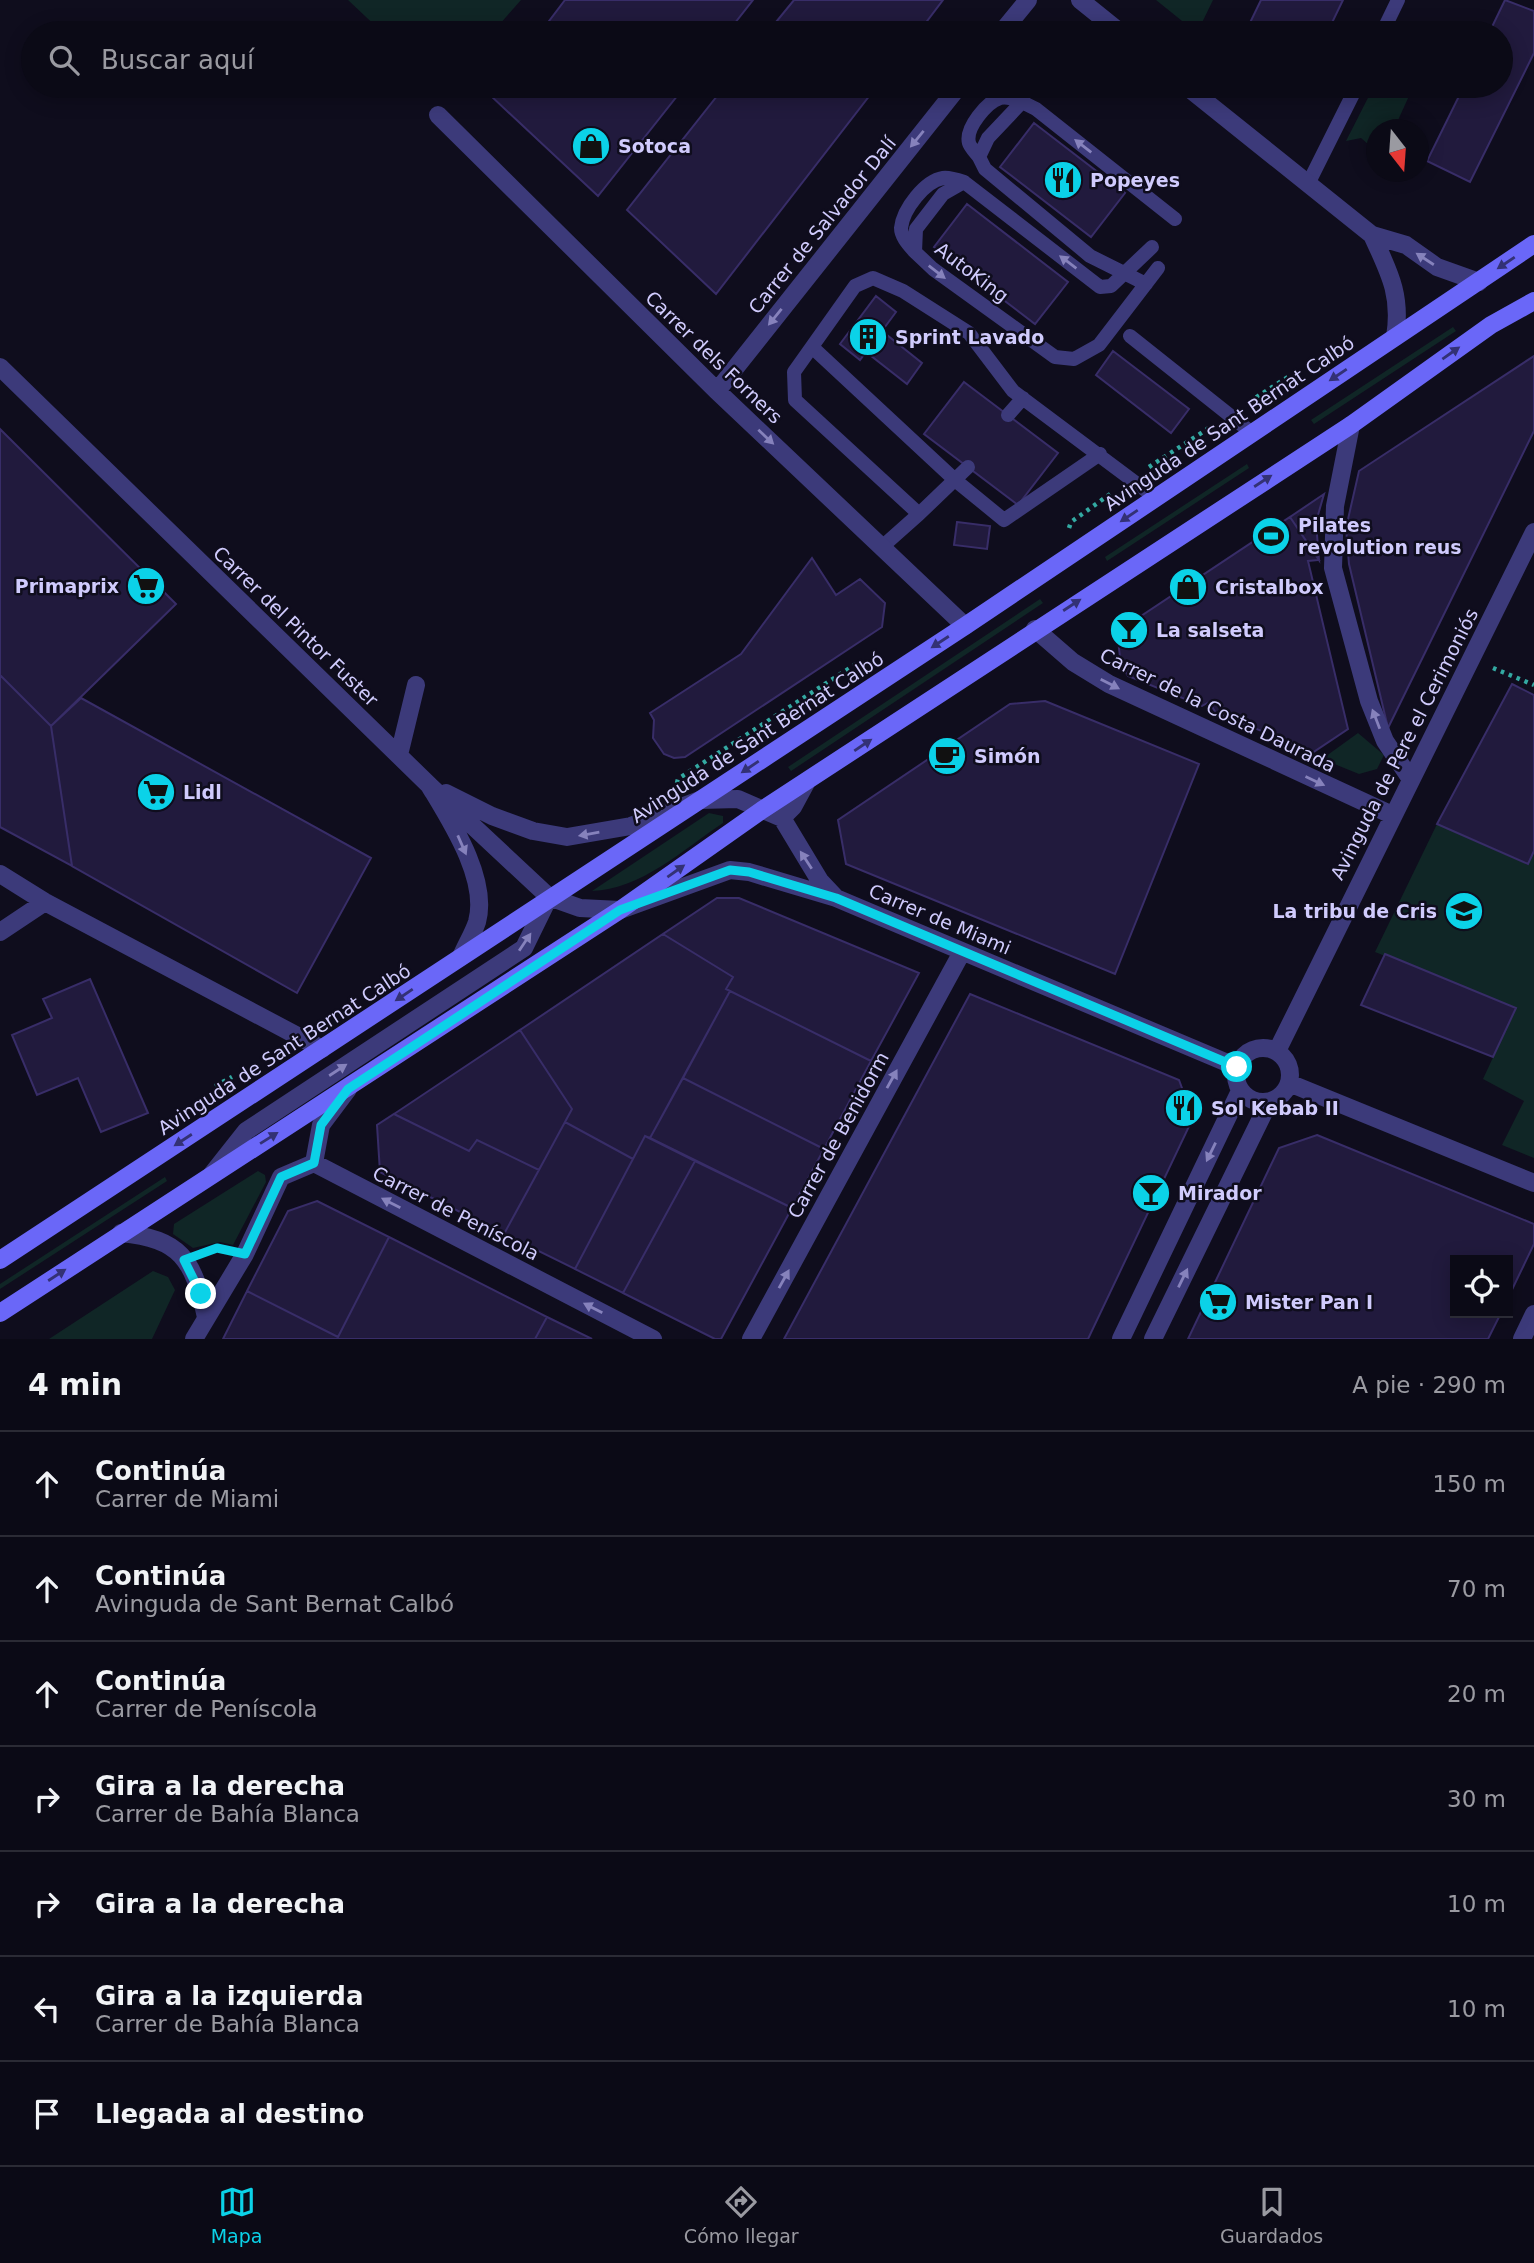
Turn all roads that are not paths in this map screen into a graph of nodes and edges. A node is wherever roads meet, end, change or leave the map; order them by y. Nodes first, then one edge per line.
1 (1028, 0) edge
2 (1080, 0) edge
3 (1398, 0) edge
4 (1011, 21) edge
5 (1106, 21) edge
6 (1388, 21) edge
7 (949, 98) edge
8 (1003, 98) edge
9 (1012, 98) edge
10 (1201, 98) edge
11 (1351, 98) edge
12 (1022, 102) junction
13 (438, 115) dead end
14 (979, 157) junction
15 (1308, 184) junction
16 (1175, 219) dead end
17 (1372, 235) junction
18 (1534, 243) edge
19 (1152, 247) dead end
20 (1158, 268) dead end
21 (1123, 274) junction
22 (1479, 282) junction
23 (1146, 284) junction
24 (1534, 301) edge
25 (1130, 336) dead end
26 (1395, 337) junction
27 (811, 347) junction
28 (0, 367) edge
29 (717, 391) junction
30 (1023, 398) junction
31 (1008, 415) dead end
32 (1351, 425) junction
33 (1252, 433) junction
34 (1100, 454) junction
35 (968, 467) dead end
36 (955, 480) junction
37 (1156, 498) junction
38 (919, 514) junction
39 (1534, 532) edge
40 (883, 546) junction
41 (965, 626) junction
42 (1035, 629) junction
43 (416, 685) dead end
44 (399, 755) junction
45 (1410, 778) junction
46 (806, 783) junction
47 (429, 785) junction
48 (700, 800) junction
49 (762, 810) junction
50 (1392, 816) junction
51 (782, 818) junction
52 (0, 874) edge
53 (549, 897) junction
54 (836, 898) junction
55 (45, 902) junction
56 (620, 910) junction
57 (0, 932) edge
58 (962, 952) junction
59 (461, 957) junction
60 (322, 1049) junction
61 (1277, 1051) junction
62 (1237, 1067) junction
63 (1289, 1083) junction
64 (348, 1089) junction
65 (1240, 1091) junction
66 (1269, 1102) junction
67 (314, 1163) junction
68 (212, 1174) junction
69 (1534, 1183) edge
70 (121, 1233) junction
71 (0, 1260) edge
72 (0, 1313) edge
73 (1534, 1314) edge
74 (206, 1317) junction
75 (194, 1339) edge
76 (653, 1339) edge
77 (751, 1339) edge
78 (1121, 1339) edge
79 (1153, 1339) edge
80 (1522, 1339) edge

1 - 4 street
2 - 5 street
3 - 6 lane
7 -> 29 street, Carrer de Salvador Dalí
8 - 14 lane
9 - 12 lane
10 - 15 street
11 - 15 lane
12 - 14 lane
16 -> 12 lane
13 - 29 street, Carrer dels Forners
14 - 21 lane
15 - 17 street
22 -> 17 street
17 - 26 street
18 -> 22 main road, Avinguda de Sant Bernat Calbó
19 - 21 lane
20 - 23 lane, AutoKing
21 - 23 lane
21 -> 23 lane, AutoKing
22 - 26 main road, Avinguda de Sant Bernat Calbó
32 -> 24 main road
25 - 33 lane
26 -> 33 main road, Avinguda de Sant Bernat Calbó
27 - 30 lane
27 - 36 lane
27 - 38 lane
28 - 44 street, Carrer del Pintor Fuster
29 -> 40 street, Carrer dels Forners
30 - 31 lane
30 - 34 lane
42 -> 32 main road
45 -> 32 street
33 - 37 main road, Avinguda de Sant Bernat Calbó
34 - 36 lane
34 - 37 lane
35 - 36 lane
36 - 38 lane
37 -> 41 main road, Avinguda de Sant Bernat Calbó
38 - 40 lane
39 - 45 street, Avinguda de Pere el Cerimoniós
40 - 41 street, Carrer dels Forners
41 -> 48 main road, Avinguda de Sant Bernat Calbó
46 -> 42 main road
42 -> 50 street, Carrer de la Costa Daurada
43 - 44 street
44 - 47 street, Carrer del Pintor Fuster
45 - 50 street, Avinguda de Pere el Cerimoniós
46 - 49 main road
46 - 51 street
48 -> 47 street
47 - 53 street
47 -> 59 street, Carrer del Pintor Fuster
48 - 49 street
48 - 53 main road, Avinguda de Sant Bernat Calbó
49 - 51 street
56 -> 49 main road
50 - 61 street, Avinguda de Pere el Cerimoniós
54 -> 51 street
52 - 55 street
53 - 56 street
53 - 59 main road, Avinguda de Sant Bernat Calbó
68 -> 53 street
54 - 56 street, Carrer de Miami
54 - 58 street, Carrer de Miami
55 - 57 street
55 - 60 street
56 - 64 main road
58 - 62 street, Carrer de Miami
77 -> 58 street, Carrer de Benidorm
59 -> 60 main road, Avinguda de Sant Bernat Calbó
60 -> 71 main road, Avinguda de Sant Bernat Calbó
61 - 62 street
61 - 63 street
62 - 65 street
63 - 66 street
63 - 69 street
64 - 67 street
68 -> 64 main road
65 - 66 street
65 -> 78 street
79 -> 66 street
67 - 74 street
76 -> 67 street, Carrer de Peníscola
68 - 70 main road
72 -> 70 main road
70 - 74 street
73 - 80 street
74 - 75 street

